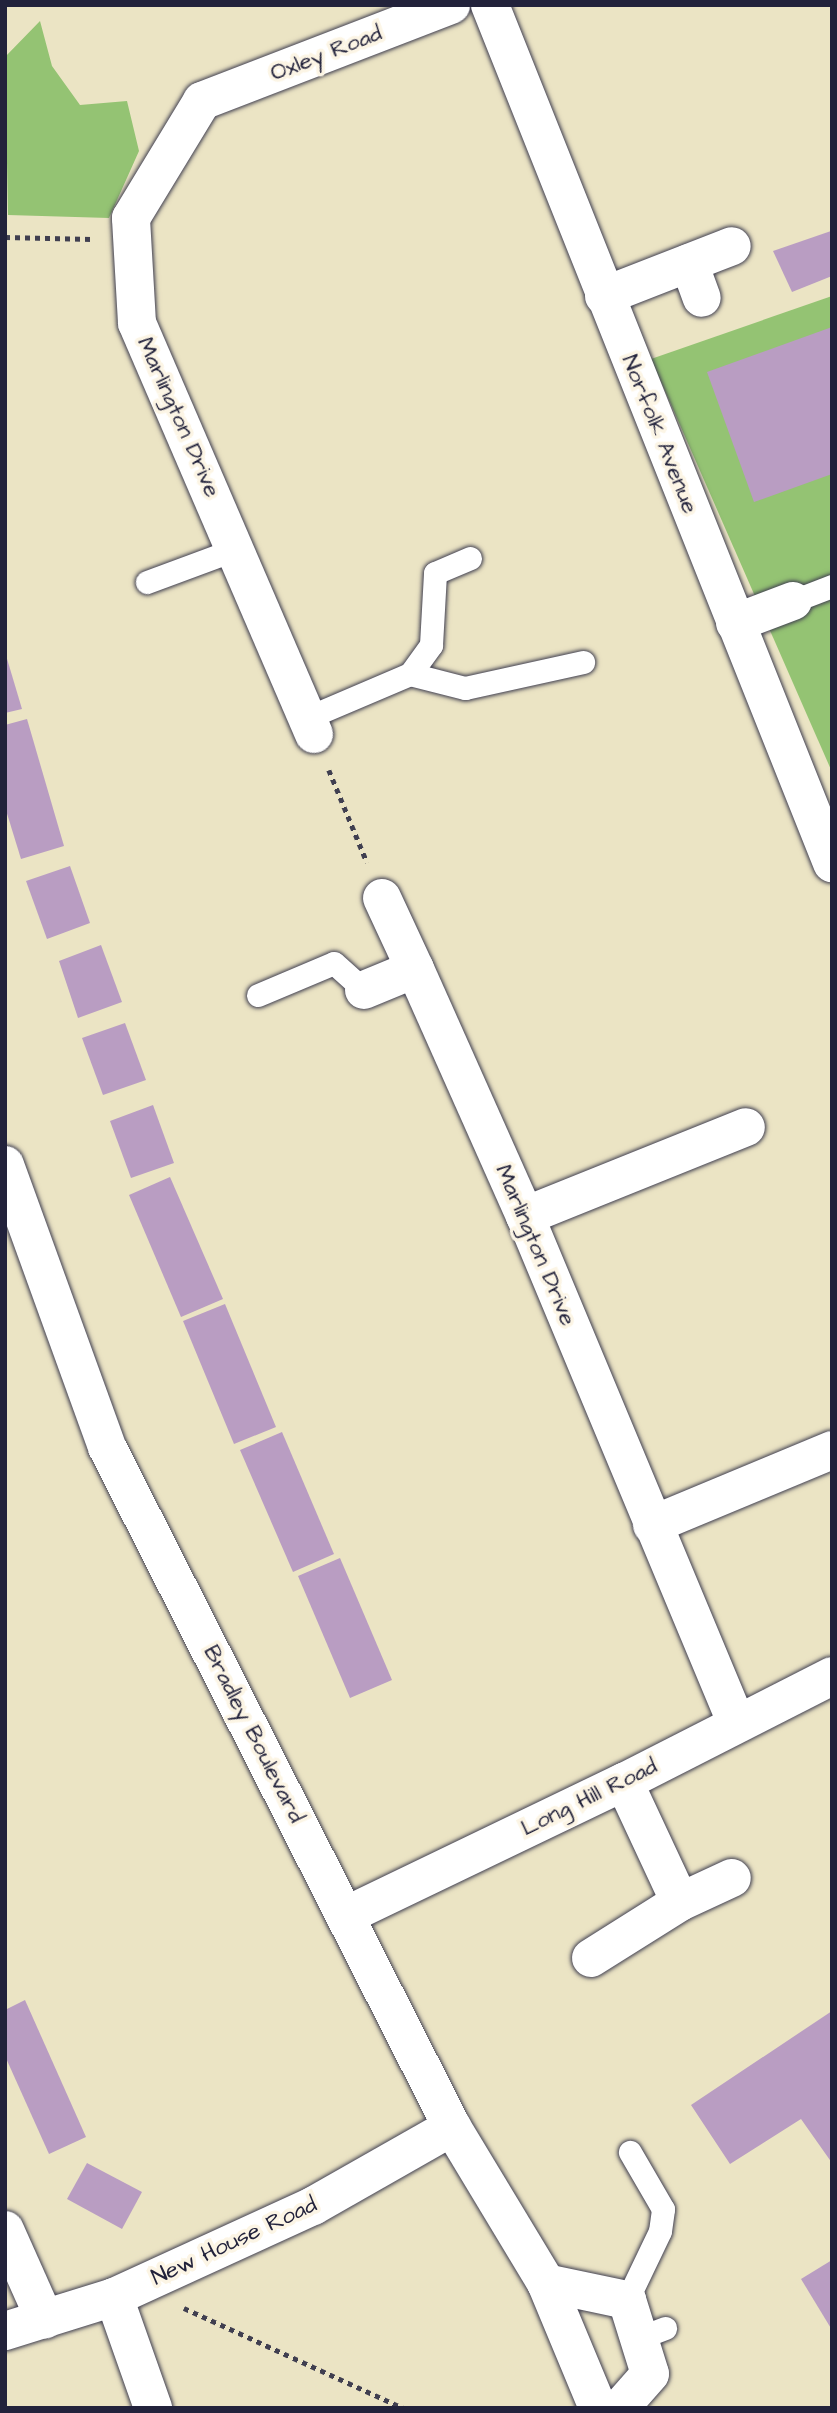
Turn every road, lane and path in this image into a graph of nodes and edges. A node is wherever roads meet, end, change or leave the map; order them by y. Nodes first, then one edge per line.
1 (451, 5) edge
2 (490, 5) edge
3 (202, 101) joint
4 (5, 237) edge
5 (131, 239) junction
6 (732, 246) dead end
7 (688, 263) junction
8 (604, 296) junction
9 (702, 298) dead end
10 (236, 549) junction
11 (470, 558) dead end
12 (146, 582) dead end
13 (832, 586) edge
14 (793, 601) joint
15 (735, 623) junction
16 (583, 662) dead end
17 (410, 674) junction
18 (312, 725) junction
19 (819, 797) edge
20 (832, 863) edge
21 (382, 898) joint
22 (415, 969) junction
23 (364, 990) joint
24 (258, 995) dead end
25 (746, 1127) dead end
26 (5, 1165) edge
27 (525, 1216) junction
28 (832, 1450) edge
29 (652, 1525) junction
30 (832, 1676) edge
31 (736, 1722) junction
32 (624, 1782) junction
33 (732, 1878) dead end
34 (680, 1902) junction
35 (345, 1916) junction
36 (592, 1958) dead end
37 (452, 2127) junction
38 (630, 2152) dead end
39 (5, 2230) edge
40 (546, 2283) junction
41 (125, 2292) junction
42 (626, 2300) junction
43 (45, 2320) junction
44 (5, 2331) edge
45 (153, 2408) edge
46 (403, 2408) edge
47 (598, 2408) edge
48 (620, 2408) edge

1 - 3 street, Oxley Road
2 - 8 street, Norfolk Avenue
3 - 5 street, Marlington Drive
4 - 5 path
5 - 10 street, Marlington Drive
6 - 7 street
7 - 8 street
7 - 9 street
8 - 15 street, Norfolk Avenue
10 - 12 lane
10 - 18 street, Marlington Drive
11 - 17 lane
13 - 14 lane
14 - 15 street
15 - 19 street, Norfolk Avenue
16 - 17 lane
17 - 18 lane
18 - 21 path
19 - 20 street, Norfolk Avenue
21 - 22 street, Marlington Drive
22 - 23 street
22 - 27 street, Marlington Drive
23 - 24 lane
25 - 27 street
26 - 35 street, Bradley Boulevard
27 - 29 street, Marlington Drive
28 - 29 street
29 - 31 street, Marlington Drive
30 - 31 street, Long Hill Road
31 - 32 street, Long Hill Road
32 - 34 street
32 - 35 street, Long Hill Road
33 - 34 street
34 - 36 street
35 - 37 street, Bradley Boulevard
37 - 40 street, Bradley Boulevard
37 - 41 street, New House Road
38 - 42 lane
39 - 43 street
40 - 42 street
40 - 47 street, Bradley Boulevard
41 - 43 street, New House Road
41 - 45 street
41 - 46 path
42 - 48 street
43 - 44 street, New House Road

